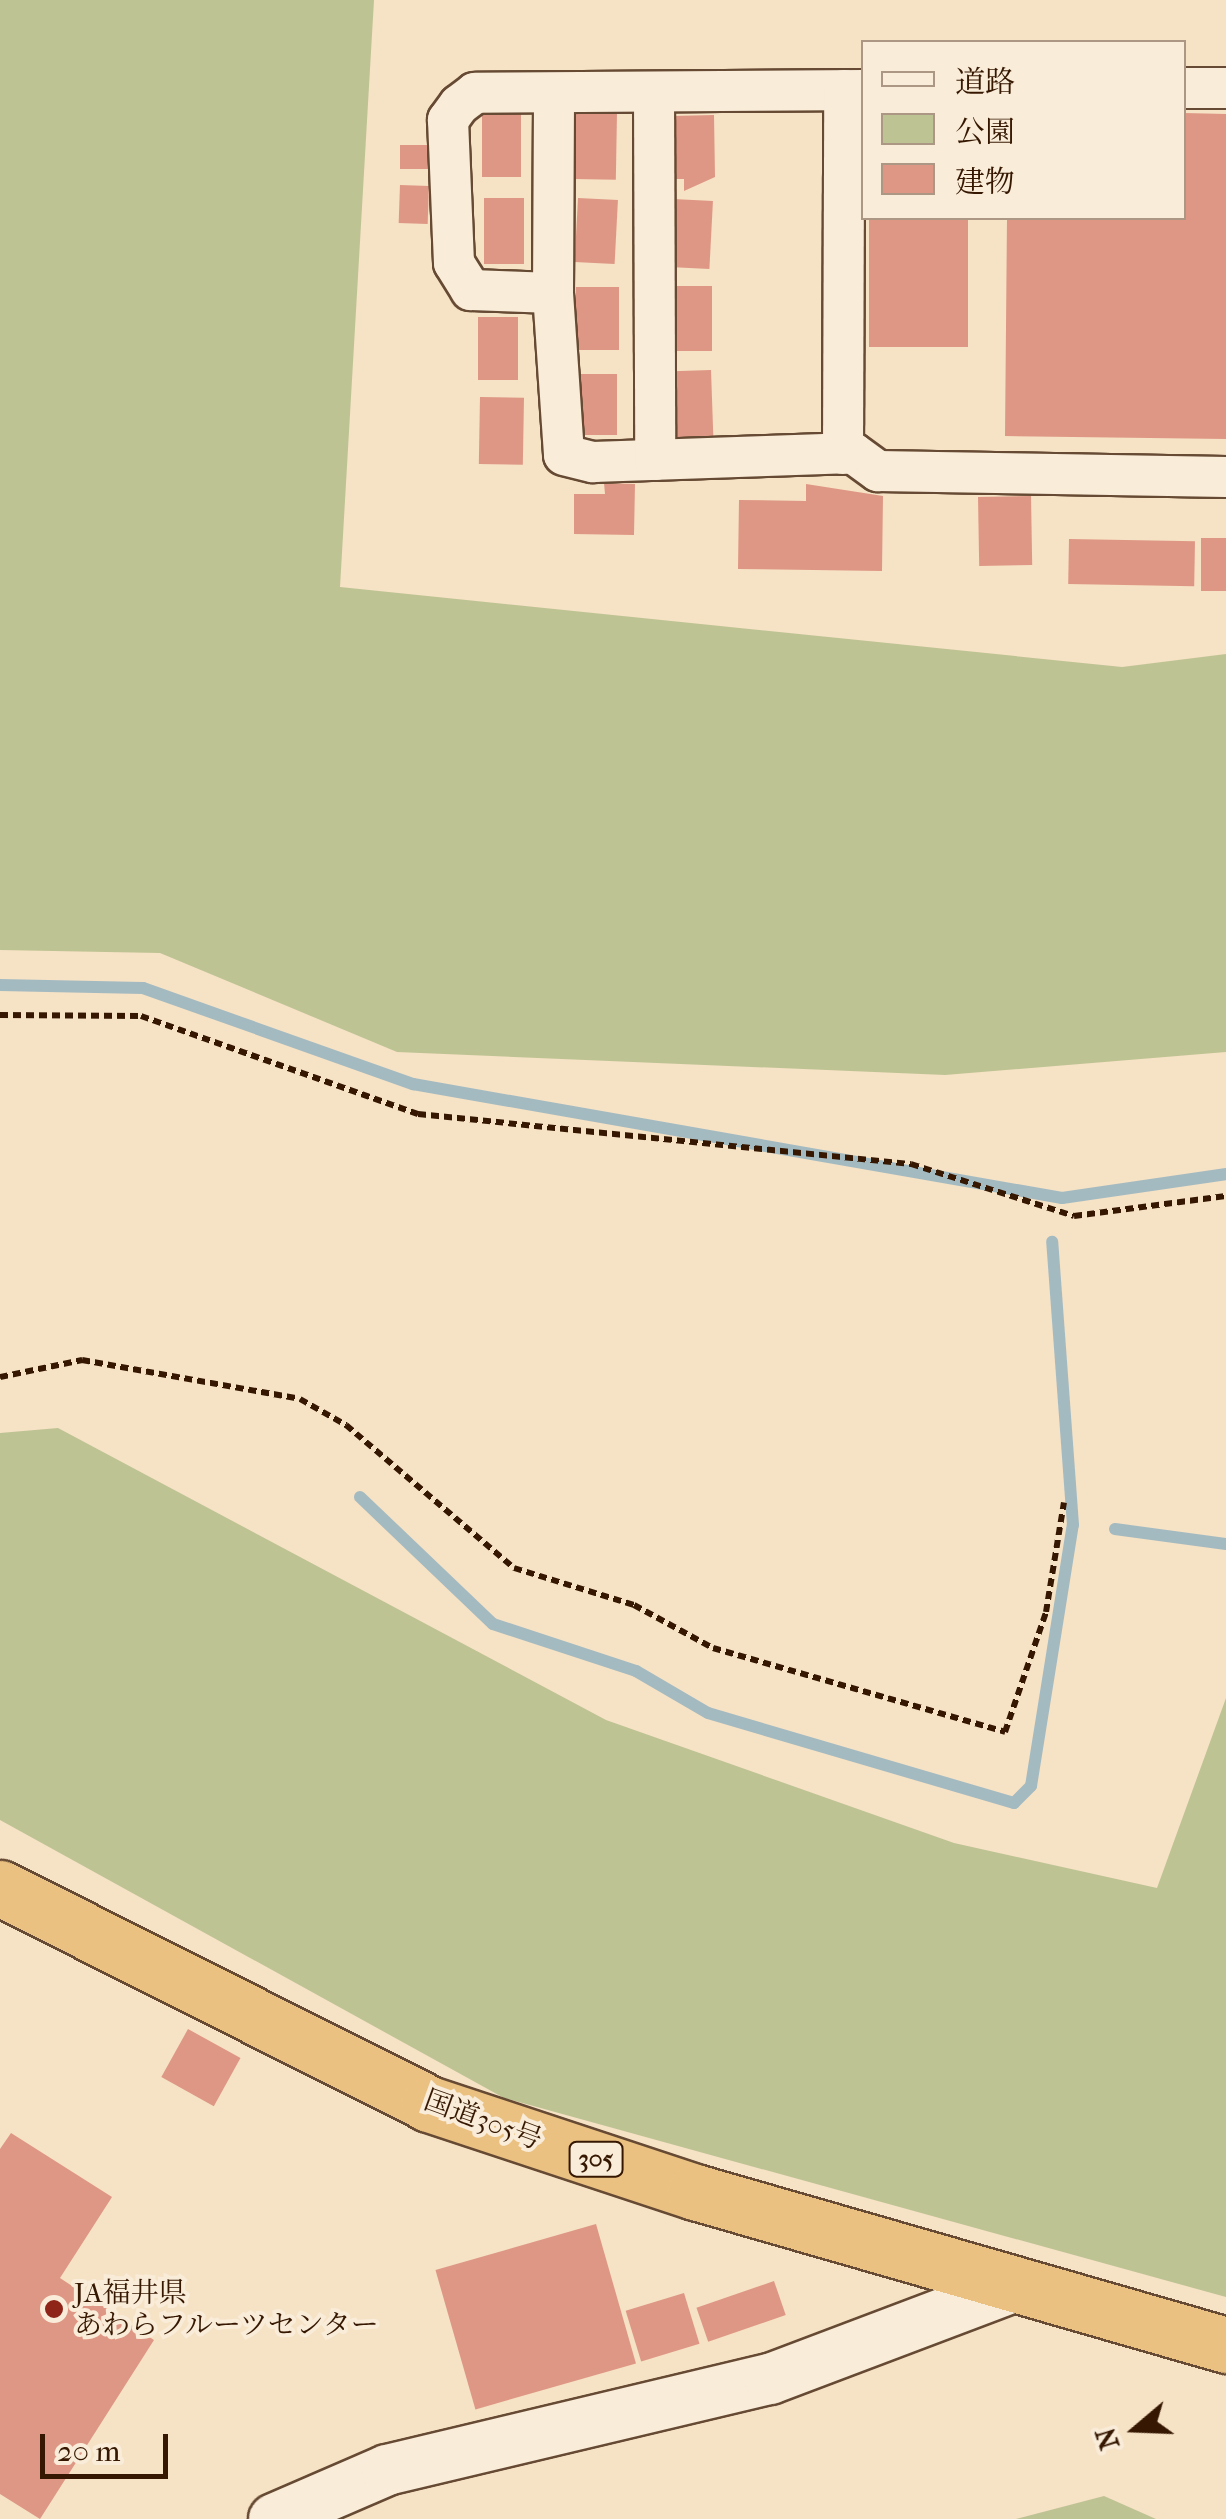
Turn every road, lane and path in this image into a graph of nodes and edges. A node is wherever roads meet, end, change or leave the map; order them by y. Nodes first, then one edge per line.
1 (1186, 88) edge
2 (1226, 88) edge
3 (854, 90) edge
4 (654, 92) junction
5 (554, 93) junction
6 (552, 293) junction
7 (843, 454) junction
8 (654, 460) junction
9 (1226, 477) edge
10 (0, 1015) edge
11 (1226, 1196) edge
12 (0, 1377) edge
13 (1064, 1502) dead end
14 (0, 1888) edge
15 (1014, 2287) junction
16 (1226, 2345) edge
17 (274, 2519) edge

1 - 2 street
3 - 4 street
3 - 7 street
4 - 5 street
4 - 8 street
5 - 6 street
5 - 6 street
6 - 8 street
7 - 8 street
7 - 9 street
10 - 11 path
12 - 13 path
14 - 15 highway, 国道305号 / 305
15 - 16 highway, 国道305号 / 305
15 - 17 street

